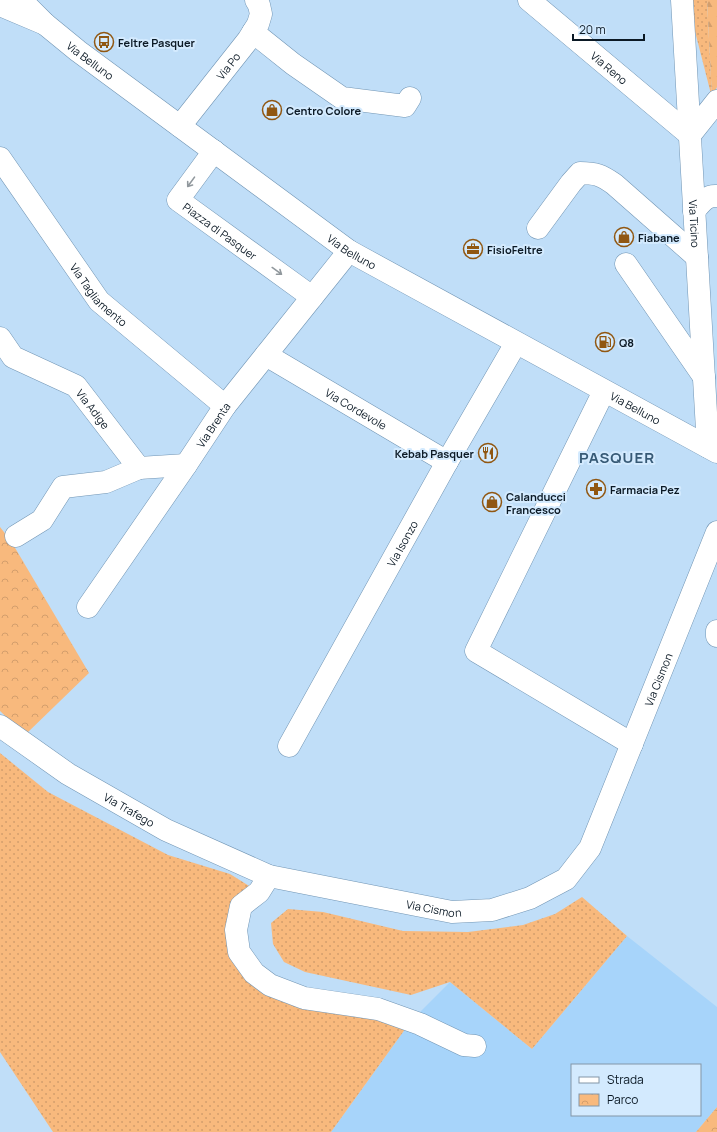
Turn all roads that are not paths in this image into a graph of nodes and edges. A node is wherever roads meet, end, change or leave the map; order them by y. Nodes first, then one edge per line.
1 (21, 0) edge
2 (256, 0) edge
3 (529, 0) edge
4 (682, 0) edge
5 (0, 5) edge
6 (46, 24) junction
7 (253, 32) junction
8 (410, 98) dead end
9 (717, 101) edge
10 (180, 126) junction
11 (690, 135) junction
12 (214, 151) junction
13 (0, 158) edge
14 (717, 196) edge
15 (694, 211) junction
16 (538, 228) dead end
17 (349, 251) junction
18 (697, 257) junction
19 (626, 264) dead end
20 (312, 297) junction
21 (0, 338) edge
22 (516, 343) junction
23 (266, 355) junction
24 (6, 361) edge
25 (704, 377) junction
26 (604, 391) junction
27 (225, 406) junction
28 (712, 450) edge
29 (447, 462) junction
30 (186, 465) junction
31 (139, 468) junction
32 (717, 532) edge
33 (16, 536) dead end
34 (88, 607) dead end
35 (717, 631) edge
36 (717, 636) edge
37 (0, 726) edge
38 (632, 744) junction
39 (289, 746) dead end
40 (269, 876) junction
41 (475, 1046) dead end

1 - 6 street, Via Belluno
2 - 7 street, Via Po
3 - 11 street, Via Reno
4 - 11 street, Via Ticino
5 - 6 street
6 - 10 street, Via Belluno
7 - 8 street
7 - 10 street, Via Po
9 - 11 street
10 - 12 street, Via Belluno
11 - 15 street, Via Ticino
12 - 17 street, Via Belluno
12 -> 20 street, Piazza di Pasquer
13 - 27 street, Via Tagliamento
14 - 15 street
15 - 18 street, Via Ticino
16 - 18 street
17 - 20 street, Via Brenta
17 - 22 street, Via Belluno
18 - 25 street, Via Ticino
19 - 25 street
20 - 23 street, Via Brenta
21 - 24 street, Via Adige
22 - 26 street, Via Belluno
22 - 29 street, Via Isonzo
23 - 27 street, Via Brenta
23 - 29 street, Via Cordevole
24 - 31 street, Via Adige
25 - 28 street, Via Ticino
26 - 28 street, Via Belluno
26 - 38 street
27 - 30 street, Via Brenta
29 - 39 street, Via Isonzo
30 - 31 street
30 - 34 street, Via Brenta
31 - 33 street
32 - 38 street, Via Cismon
35 - 36 street
37 - 40 street, Via Trafego
38 - 40 street, Via Cismon
40 - 41 street

